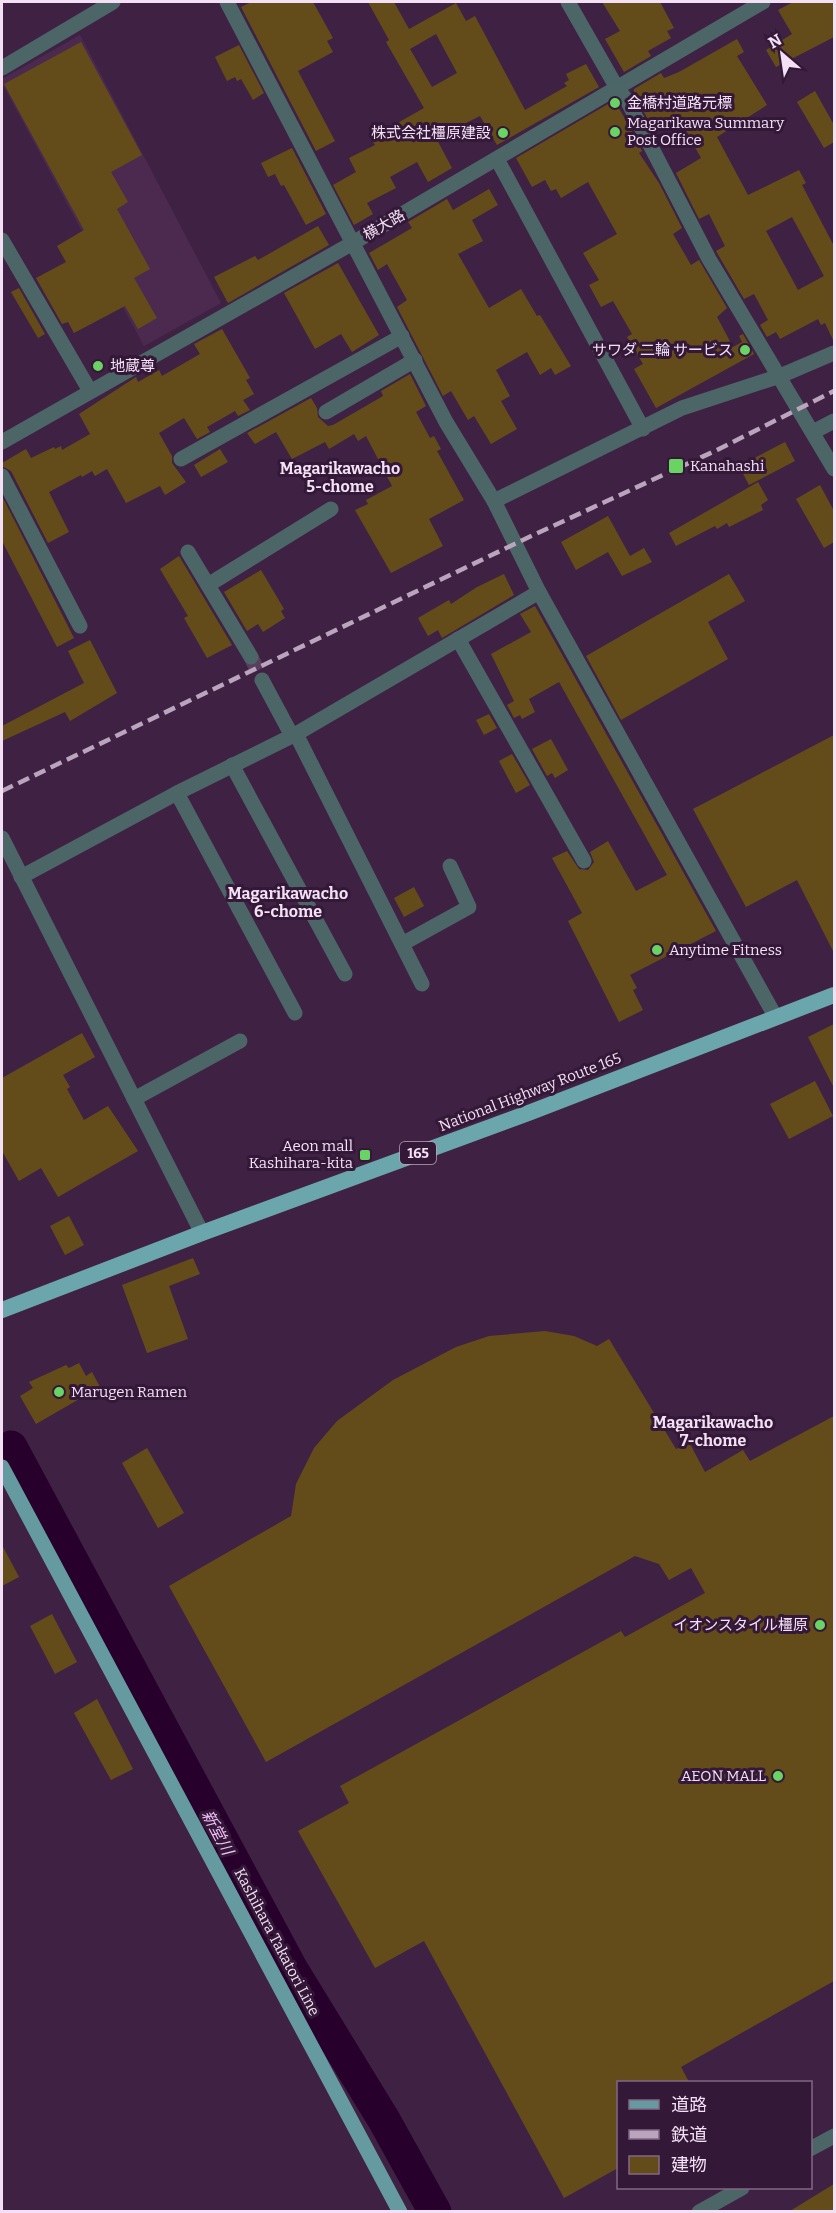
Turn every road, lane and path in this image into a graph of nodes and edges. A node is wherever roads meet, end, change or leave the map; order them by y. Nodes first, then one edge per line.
1 (113, 2) edge
2 (227, 2) edge
3 (568, 2) edge
4 (764, 2) edge
5 (2, 68) edge
6 (617, 88) junction
7 (497, 159) junction
8 (2, 240) edge
9 (351, 244) junction
10 (402, 336) junction
11 (834, 353) edge
12 (415, 360) junction
13 (780, 376) junction
14 (90, 391) junction
15 (326, 412) dead end
16 (834, 421) edge
17 (643, 429) junction
18 (813, 432) junction
19 (2, 442) edge
20 (181, 459) dead end
21 (834, 469) edge
22 (2, 476) edge
23 (494, 501) junction
24 (331, 509) dead end
25 (188, 552) dead end
26 (208, 585) junction
27 (539, 592) junction
28 (80, 626) dead end
29 (458, 639) junction
30 (250, 657) tunnel mouth
31 (262, 680) tunnel mouth
32 (294, 735) junction
33 (232, 765) junction
34 (177, 793) junction
35 (2, 838) edge
36 (584, 861) dead end
37 (450, 866) dead end
38 (21, 877) junction
39 (402, 944) junction
40 (345, 974) dead end
41 (422, 984) dead end
42 (834, 994) edge
43 (296, 1013) dead end
44 (775, 1016) junction
45 (240, 1041) dead end
46 (134, 1099) junction
47 (202, 1233) junction
48 (2, 1310) edge
49 (2, 1467) edge
50 (834, 2136) edge
51 (812, 2149) edge
52 (738, 2189) edge
53 (400, 2211) edge
54 (699, 2211) edge

1 - 5 street
2 - 9 street
3 - 6 street
4 - 6 street, 横大路
6 - 7 street, 横大路
6 - 13 street
7 - 9 street, 横大路
7 - 17 street
8 - 14 street
9 - 10 street
9 - 14 street, 横大路
10 - 12 street
10 - 20 street
11 - 13 street
12 - 15 street
12 - 23 street
13 - 17 street
13 - 18 street
14 - 19 street, 横大路
16 - 18 street
17 - 23 street
18 - 21 street
22 - 28 street
23 - 27 street
24 - 26 street
25 - 26 street
26 - 30 street
27 - 29 street
27 - 44 street
29 - 32 street
29 - 36 street
31 - 32 street
32 - 33 street
32 - 39 street
33 - 34 street
33 - 40 street
34 - 38 street
34 - 43 street
35 - 38 street
37 - 39 street
38 - 46 street
39 - 41 street
42 - 44 highway, National Highway Route 165 / 165
44 - 47 highway, National Highway Route 165 / 165
45 - 46 street
46 - 47 street
47 - 48 highway, National Highway Route 165 / 165
49 - 53 main road, Kashihara Takatori Line
50 - 51 street
52 - 54 street

